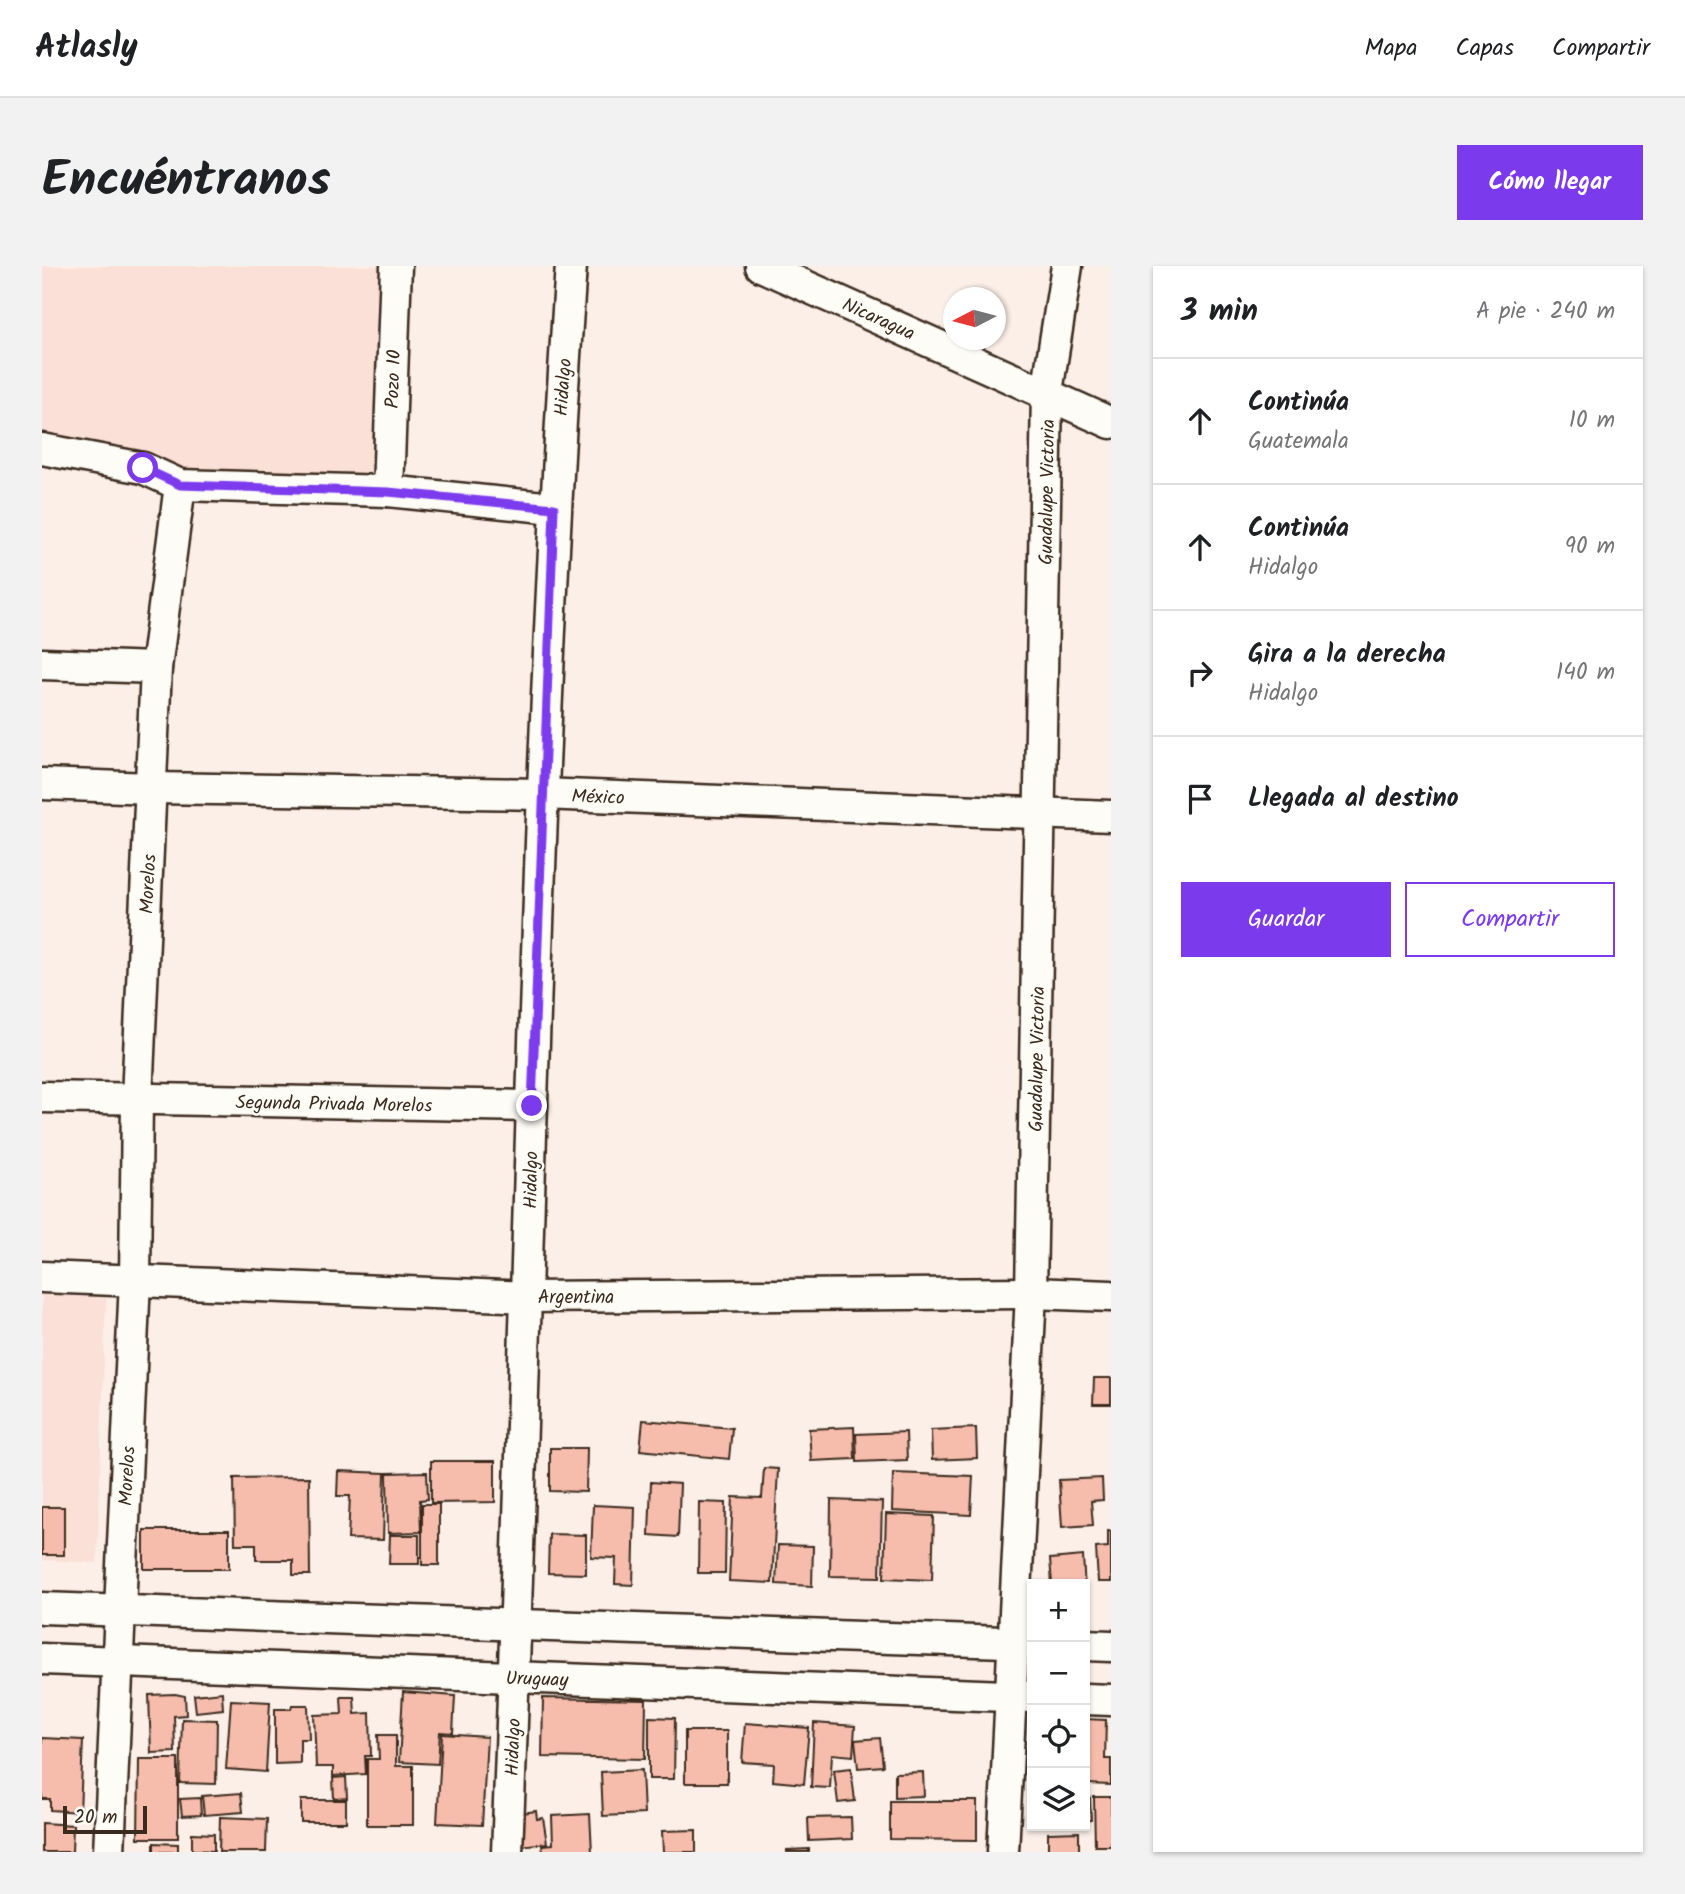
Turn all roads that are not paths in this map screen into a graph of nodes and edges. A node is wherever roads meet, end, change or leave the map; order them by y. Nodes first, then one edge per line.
1 (396, 266) edge
2 (571, 266) edge
3 (761, 266) edge
4 (1067, 266) edge
5 (1047, 391) junction
6 (1111, 423) edge
7 (42, 449) edge
8 (180, 485) junction
9 (388, 492) junction
10 (554, 508) junction
11 (42, 664) edge
12 (156, 668) junction
13 (42, 784) edge
14 (152, 788) junction
15 (541, 794) junction
16 (1041, 814) junction
17 (1111, 816) edge
18 (42, 1097) edge
19 (136, 1100) junction
20 (532, 1106) junction
21 (42, 1277) edge
22 (135, 1280) junction
23 (1031, 1293) junction
24 (1111, 1296) edge
25 (528, 1297) junction
26 (42, 1608) edge
27 (120, 1612) junction
28 (517, 1626) junction
29 (1023, 1643) edge
30 (1090, 1645) edge
31 (1111, 1646) edge
32 (42, 1659) edge
33 (118, 1662) junction
34 (514, 1677) junction
35 (1022, 1697) edge
36 (1090, 1699) edge
37 (1111, 1700) edge
38 (109, 1852) edge
39 (507, 1852) edge
40 (1003, 1852) edge

1 - 9 street, Pozo 10
2 - 10 street, Hidalgo
3 - 5 street, Nicaragua
4 - 5 street, Guadalupe Victoria
5 - 6 street, Nicaragua
5 - 16 street, Guadalupe Victoria
7 - 8 street
8 - 9 street
8 - 12 street, Morelos
9 - 10 street
10 - 15 street, Hidalgo
11 - 12 street
12 - 14 street, Morelos
13 - 14 street, México
14 - 15 street, México
14 - 19 street, Morelos
15 - 16 street, México
15 - 20 street, Hidalgo
16 - 17 street, México
16 - 23 street, Guadalupe Victoria
18 - 19 street
19 - 20 street, Segunda Privada Morelos
19 - 22 street, Morelos
20 - 25 street, Hidalgo
21 - 22 street, Argentina
22 - 25 street, Argentina
22 - 27 street, Morelos
23 - 24 street, Argentina
23 - 25 street, Argentina
23 - 29 street, Guadalupe Victoria
25 - 28 street, Hidalgo
26 - 27 street
27 - 28 street
27 - 33 street, Morelos
28 - 29 street
28 - 34 street, Hidalgo
29 - 35 street, Guadalupe Victoria
30 - 31 street
32 - 33 street, Uruguay
33 - 34 street, Uruguay
33 - 38 street, Morelos
34 - 35 street, Uruguay
34 - 39 street, Hidalgo
35 - 40 street, Guadalupe Victoria
36 - 37 street

